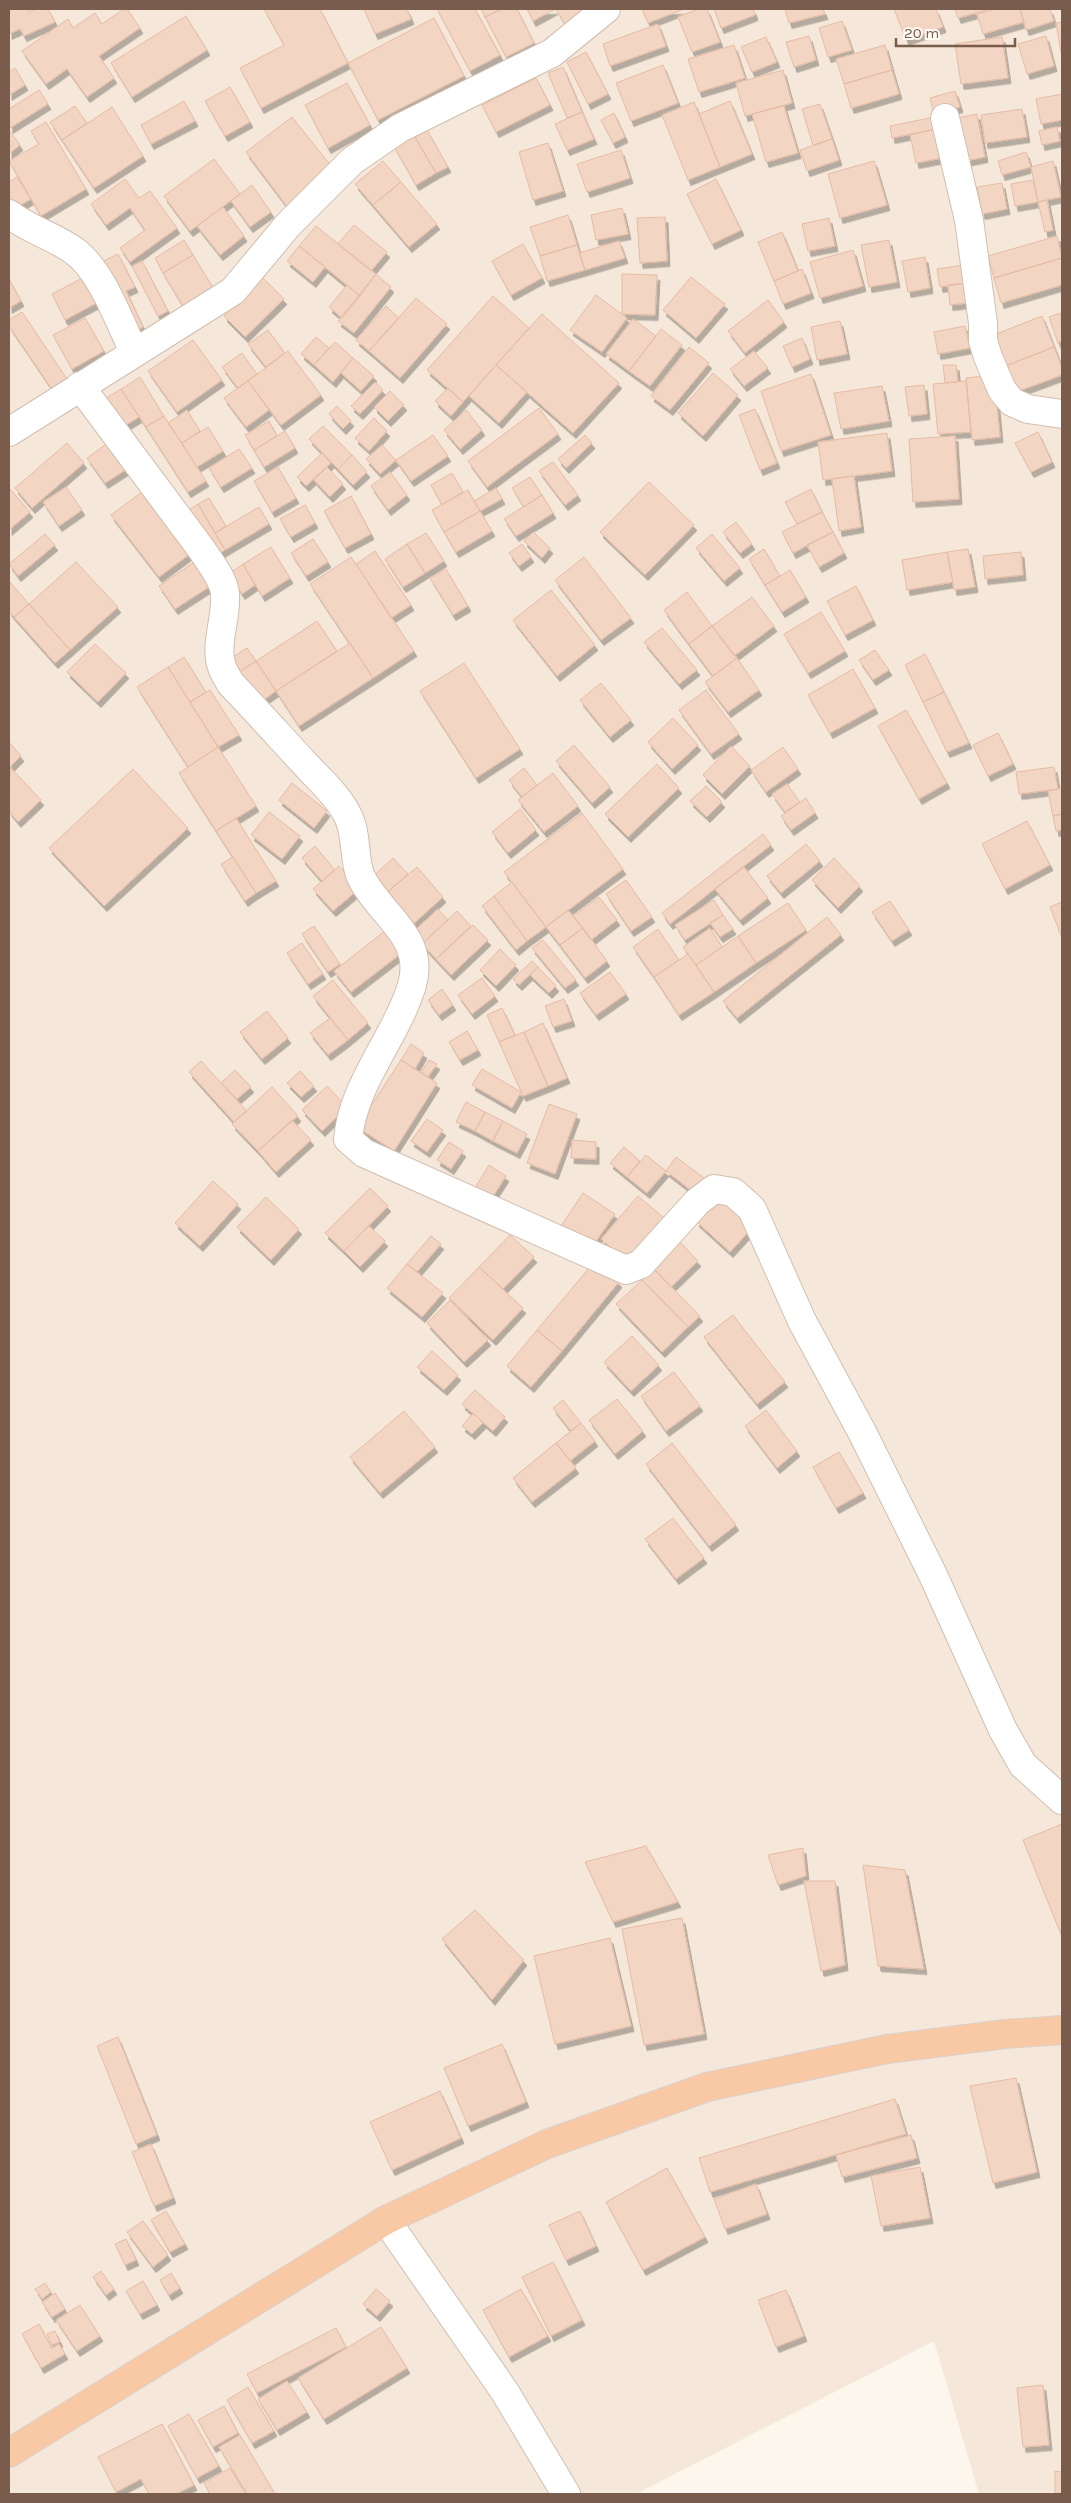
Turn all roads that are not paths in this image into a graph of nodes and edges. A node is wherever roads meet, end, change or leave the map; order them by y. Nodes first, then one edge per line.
1 (606, 9) edge
2 (945, 118) dead end
3 (12, 221) edge
4 (134, 352) junction
5 (80, 386) junction
6 (1062, 414) edge
7 (9, 432) edge
8 (1062, 1800) edge
9 (1062, 2030) edge
10 (386, 2220) junction
11 (9, 2453) edge
12 (566, 2494) edge

1 - 4 street
2 - 6 street
3 - 4 street
4 - 5 street
5 - 7 street
5 - 8 street
9 - 10 highway
10 - 11 highway
10 - 12 street

